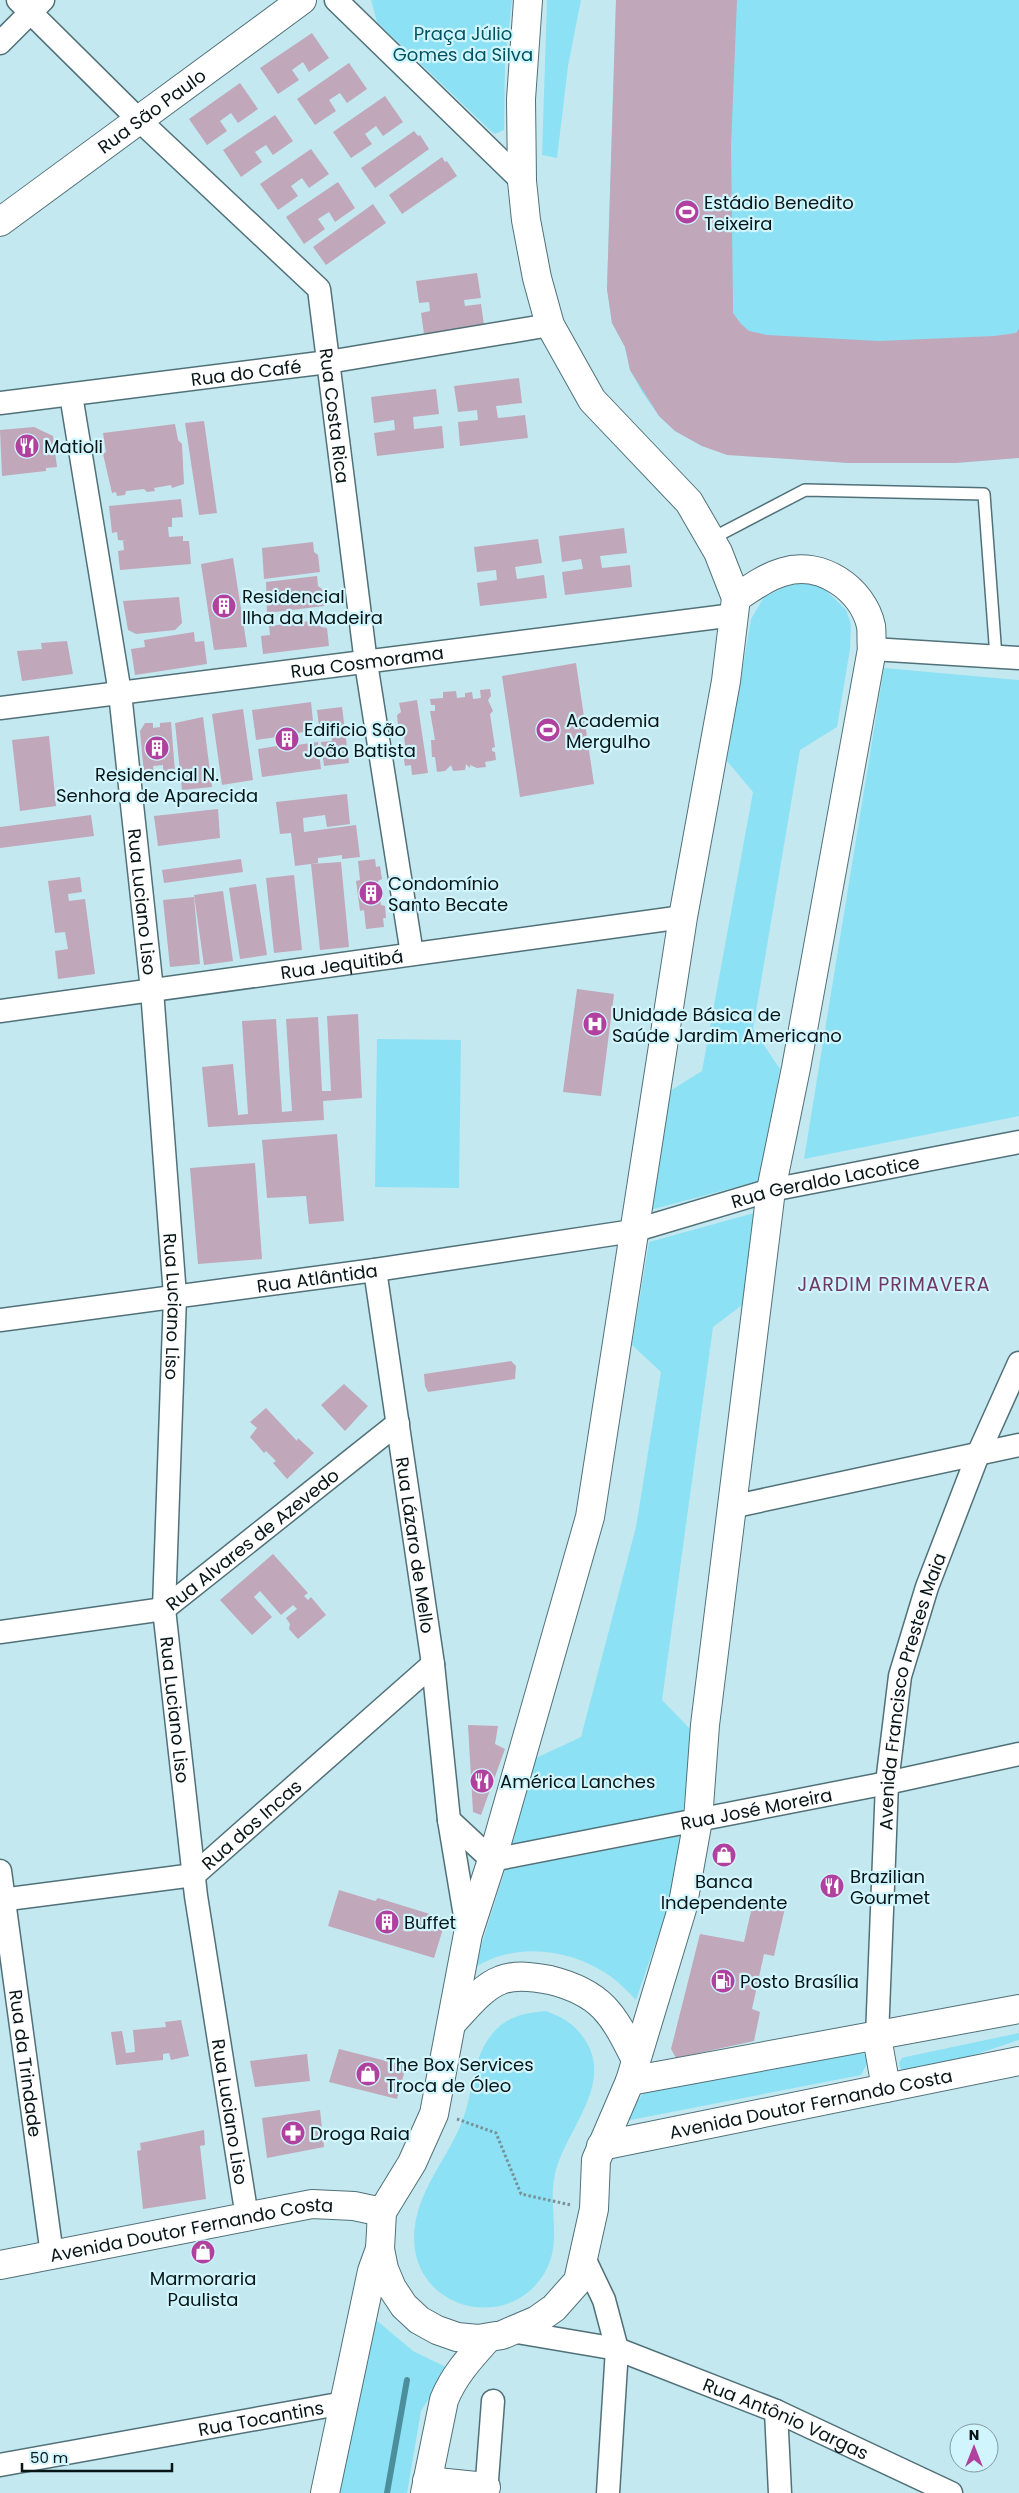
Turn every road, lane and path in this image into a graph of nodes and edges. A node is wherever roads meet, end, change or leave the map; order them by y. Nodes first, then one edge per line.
1 (302, 0) edge
2 (336, 0) edge
3 (528, 0) edge
4 (31, 4) edge
5 (0, 43) edge
6 (138, 120) junction
7 (522, 181) junction
8 (0, 222) edge
9 (550, 325) junction
10 (328, 362) junction
11 (71, 394) junction
12 (0, 403) edge
13 (711, 539) junction
14 (735, 607) junction
15 (872, 649) junction
16 (996, 657) junction
17 (1019, 658) edge
18 (366, 663) junction
19 (120, 693) junction
20 (0, 708) edge
21 (683, 917) junction
22 (412, 954) junction
23 (152, 990) junction
24 (0, 1011) edge
25 (1019, 1142) edge
26 (771, 1190) junction
27 (633, 1231) junction
28 (375, 1270) junction
29 (175, 1296) junction
30 (0, 1320) edge
31 (1019, 1363) edge
32 (398, 1423) junction
33 (1019, 1445) edge
34 (979, 1452) junction
35 (731, 1507) junction
36 (164, 1609) junction
37 (0, 1632) edge
38 (432, 1664) junction
39 (1019, 1754) edge
40 (887, 1783) junction
41 (449, 1820) junction
42 (698, 1820) junction
43 (492, 1860) junction
44 (0, 1871) edge
45 (194, 1875) junction
46 (2, 1900) edge
47 (468, 1934) junction
48 (1019, 2009) edge
49 (452, 2022) junction
50 (877, 2037) junction
51 (1019, 2061) edge
52 (633, 2070) junction
53 (886, 2088) junction
54 (434, 2114) junction
55 (601, 2146) junction
56 (594, 2209) junction
57 (382, 2212) junction
58 (247, 2217) junction
59 (380, 2249) junction
60 (52, 2255) junction
61 (584, 2256) junction
62 (0, 2265) edge
63 (500, 2335) junction
64 (617, 2349) junction
65 (493, 2401) dead end
66 (344, 2403) junction
67 (776, 2411) junction
68 (0, 2466) edge
69 (426, 2487) edge
70 (486, 2490) edge
71 (325, 2493) edge
72 (608, 2493) edge
73 (780, 2493) edge
74 (951, 2493) edge

1 - 6 main road, Rua São Paulo
2 - 7 street
3 - 7 main road
4 - 5 street
4 - 6 street, Rua Costa Rica
6 - 8 main road, Rua São Paulo
6 - 10 street, Rua Costa Rica
7 - 9 main road
9 - 10 street, Rua do Café
9 - 13 main road
10 - 11 street, Rua do Café
10 - 18 street, Rua Costa Rica
11 - 12 street, Rua do Café
11 - 19 street, Rua Luciano Liso
13 - 14 main road
13 - 16 lane
14 - 15 main road
14 - 18 street, Rua Cosmorama
14 - 21 main road
15 - 16 street
15 - 26 main road
16 - 17 street
18 - 19 street, Rua Cosmorama
18 - 22 street, Rua Costa Rica
19 - 20 street, Rua Cosmorama
19 - 23 street, Rua Luciano Liso
21 - 22 street, Rua Jequitibá
21 - 27 main road
22 - 23 street, Rua Jequitibá
23 - 24 street, Rua Jequitibá
23 - 29 street, Rua Luciano Liso
25 - 26 street, Rua Geraldo Lacotice
26 - 27 street, Rua Geraldo Lacotice
26 - 35 main road
27 - 28 street, Rua Atlântida
27 - 43 main road
28 - 29 street, Rua Atlântida
28 - 32 street, Rua Lázaro de Mello
29 - 30 street, Rua Atlântida
29 - 36 street, Rua Luciano Liso
31 - 34 street, Avenida Francisco Prestes Maia
32 - 36 street, Rua Alvares de Azevedo
32 - 38 street, Rua Lázaro de Mello
33 - 34 street
34 - 35 street
34 - 40 street, Avenida Francisco Prestes Maia
35 - 42 main road
36 - 37 street, Rua Alvares de Azevedo
36 - 45 street, Rua Luciano Liso
38 - 41 street, Rua Lázaro de Mello
38 - 45 street, Rua dos Incas
39 - 40 street, Rua José Moreira
40 - 42 street, Rua José Moreira
40 - 50 street, Avenida Francisco Prestes Maia
41 - 43 street
41 - 47 street, Rua Lázaro de Mello
42 - 43 street, Rua José Moreira
42 - 52 main road
43 - 47 main road
44 - 46 street, Rua da Trindade
45 - 46 street, Rua dos Incas
45 - 58 street, Rua Luciano Liso
46 - 60 street, Rua da Trindade
47 - 49 main road
48 - 50 main road
49 - 52 main road
49 - 54 main road
50 - 52 main road
50 - 53 main road
51 - 53 main road, Avenida Doutor Fernando Costa
52 - 55 main road
53 - 55 main road, Avenida Doutor Fernando Costa
54 - 56 path
54 - 57 main road
55 - 56 main road
56 - 61 main road
57 - 58 main road, Avenida Doutor Fernando Costa
57 - 59 main road
58 - 60 main road, Avenida Doutor Fernando Costa
59 - 63 main road
59 - 66 main road
60 - 62 main road, Avenida Doutor Fernando Costa
61 - 63 main road
61 - 64 street
63 - 64 street, Rua Antônio Vargas
63 - 69 main road
64 - 67 street, Rua Antônio Vargas
64 - 72 street
65 - 70 street
66 - 68 street, Rua Tocantins
66 - 71 main road
67 - 73 street
67 - 74 street, Rua Antônio Vargas
69 - 70 main road

